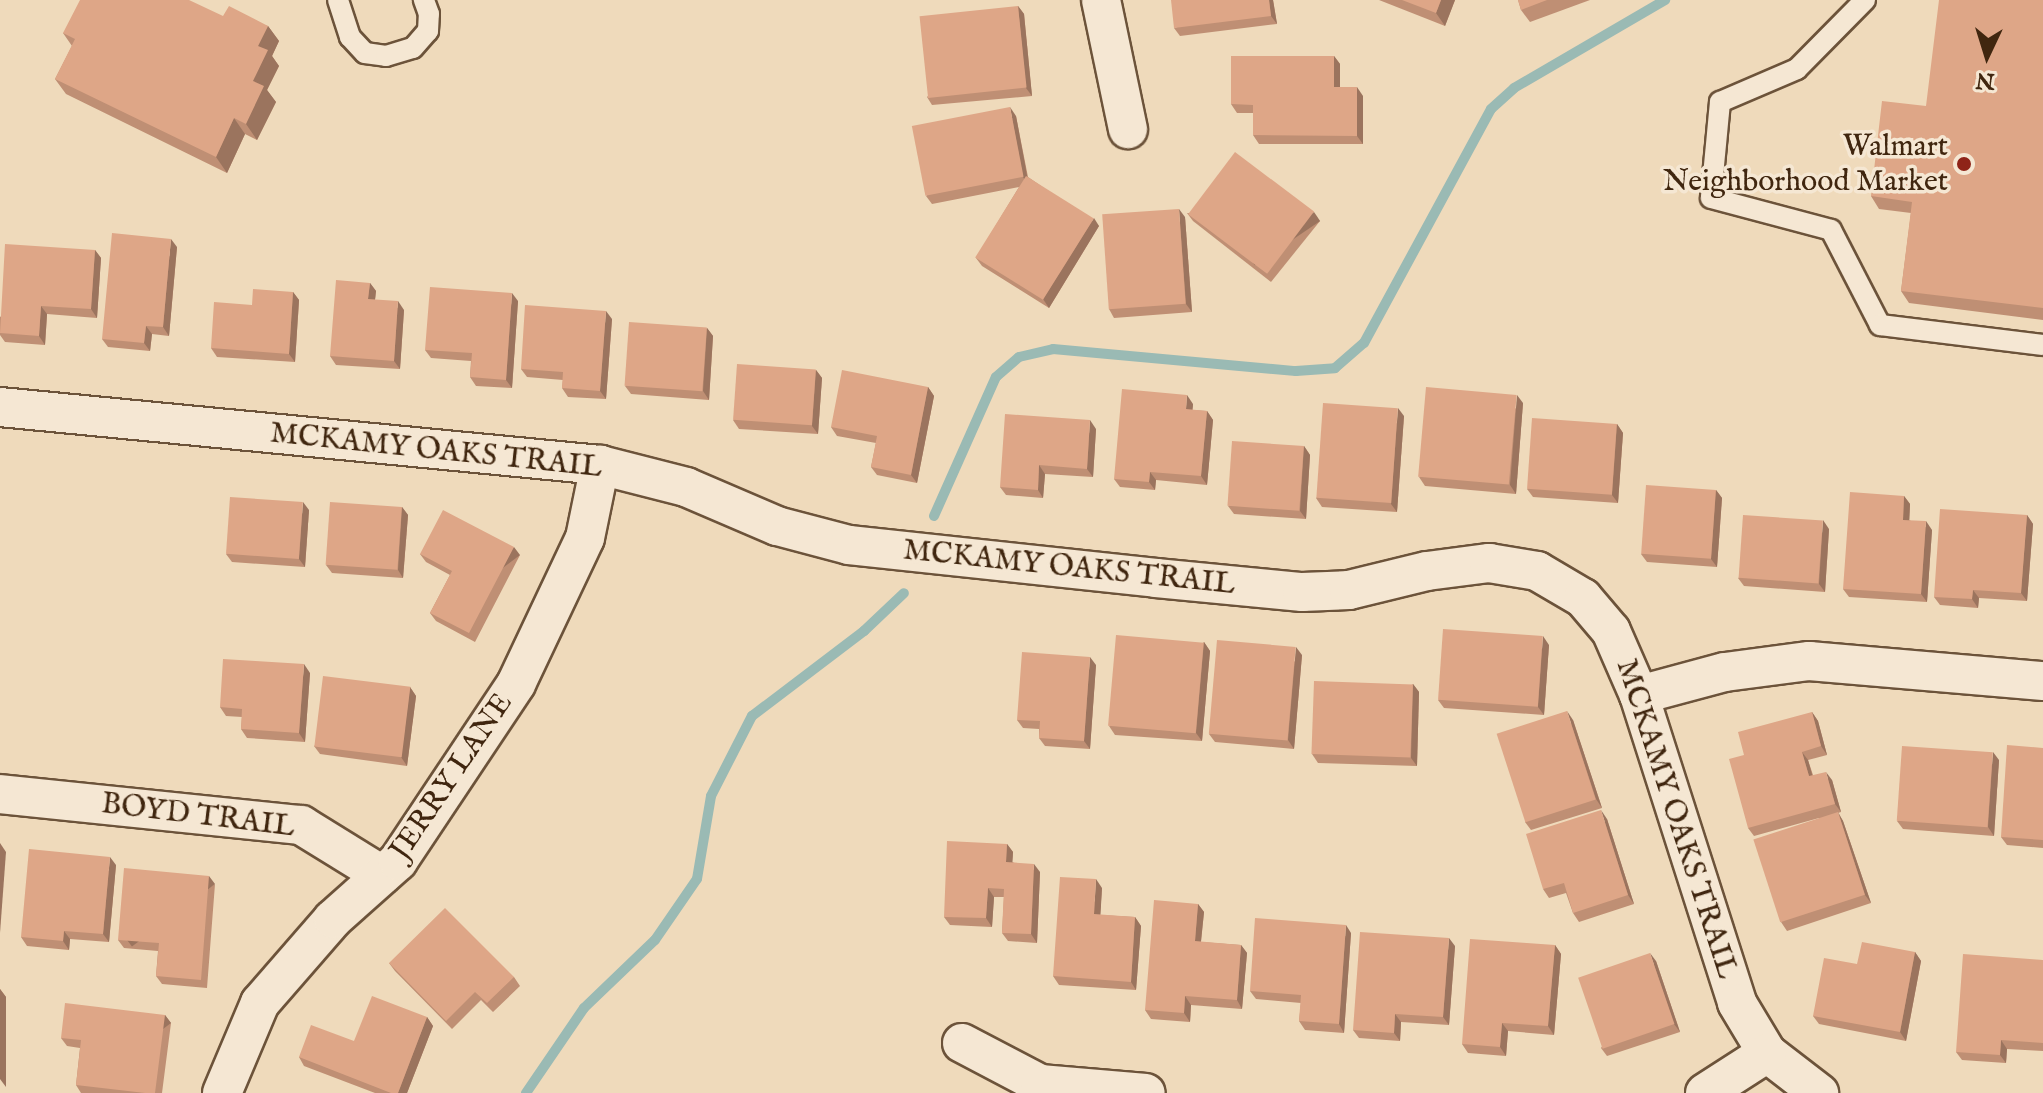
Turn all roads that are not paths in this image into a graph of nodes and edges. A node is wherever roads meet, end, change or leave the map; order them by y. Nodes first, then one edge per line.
1 (338, 0) edge
2 (424, 0) edge
3 (1101, 0) edge
4 (1865, 0) edge
5 (1128, 129) dead end
6 (2043, 345) edge
7 (0, 407) edge
8 (600, 465) junction
9 (2043, 681) edge
10 (1639, 695) junction
11 (0, 794) edge
12 (382, 875) junction
13 (962, 1043) dead end
14 (1767, 1053) junction
15 (222, 1093) edge
16 (1146, 1093) edge
17 (1705, 1093) edge
18 (1819, 1093) edge

1 - 2 lane
3 - 5 street
4 - 6 lane
7 - 8 street, MCKAMY OAKS TRAIL
8 - 10 street, MCKAMY OAKS TRAIL
8 - 12 street, JERRY LANE
9 - 10 street
10 - 14 street, MCKAMY OAKS TRAIL
11 - 12 street, BOYD TRAIL
12 - 15 street, JERRY LANE
13 - 16 street
14 - 17 street
14 - 18 street, MCKAMY OAKS TRAIL

